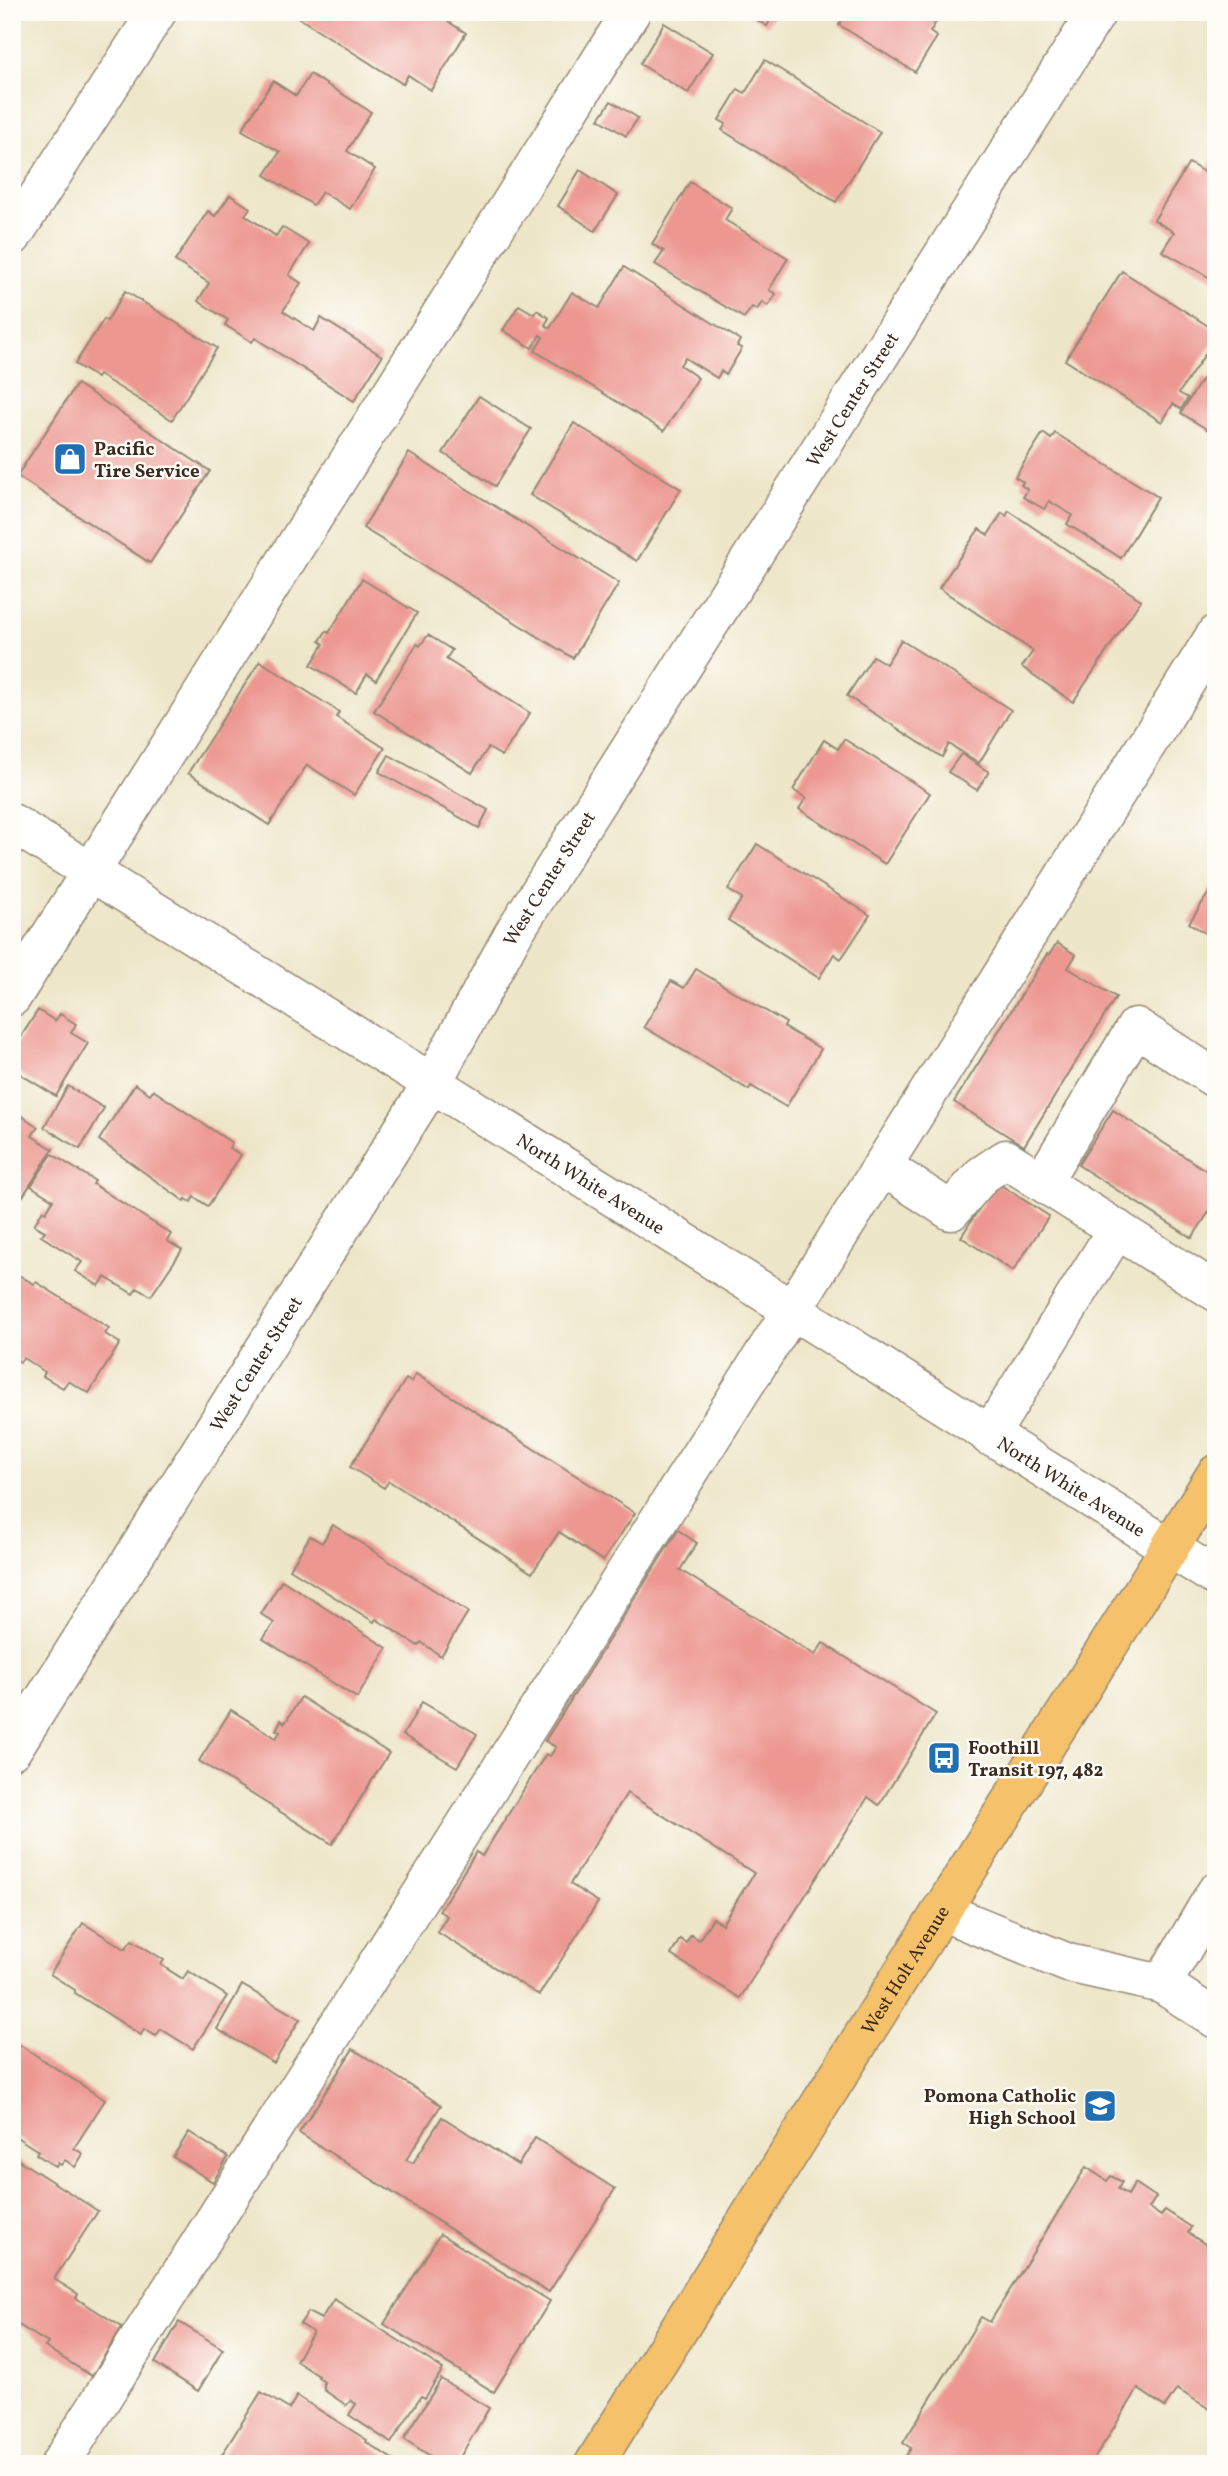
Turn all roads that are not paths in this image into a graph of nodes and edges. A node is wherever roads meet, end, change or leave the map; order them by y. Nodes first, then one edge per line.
1 (157, 12) edge
2 (631, 12) edge
3 (1097, 12) edge
4 (12, 237) edge
5 (1216, 634) edge
6 (12, 823) edge
7 (92, 872) junction
8 (12, 998) edge
9 (1216, 1079) edge
10 (432, 1083) junction
11 (882, 1166) junction
12 (1042, 1182) junction
13 (1117, 1229) junction
14 (1216, 1293) edge
15 (792, 1310) junction
16 (989, 1436) junction
17 (1216, 1474) edge
18 (1169, 1549) junction
19 (1216, 1577) edge
20 (12, 1750) edge
21 (1216, 1892) edge
22 (941, 1911) junction
23 (1162, 1984) junction
24 (1216, 2019) edge
25 (60, 2464) edge
26 (594, 2464) edge

1 - 4 street
2 - 7 street
3 - 10 street, West Center Street
5 - 11 street
6 - 7 street, North White Avenue
7 - 8 street
7 - 10 street, North White Avenue
9 - 12 street
10 - 15 street, North White Avenue
10 - 20 street, West Center Street
11 - 12 street
11 - 15 street
12 - 13 street
13 - 14 street
13 - 16 street
15 - 16 street, North White Avenue
15 - 25 street
16 - 18 street, North White Avenue
17 - 18 main road, West Holt Avenue
18 - 19 street, North White Avenue
18 - 22 main road, West Holt Avenue
21 - 23 street
22 - 23 street
22 - 26 main road, West Holt Avenue
23 - 24 street

